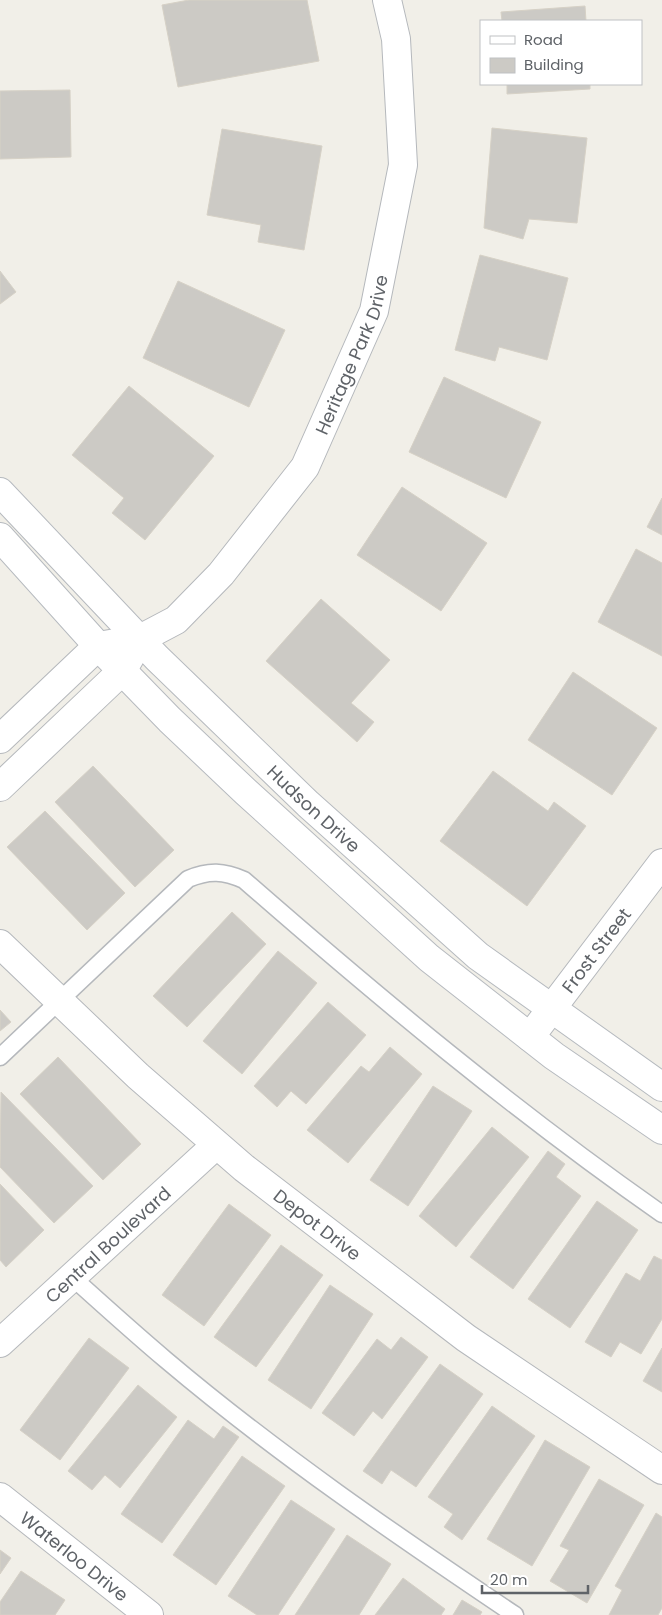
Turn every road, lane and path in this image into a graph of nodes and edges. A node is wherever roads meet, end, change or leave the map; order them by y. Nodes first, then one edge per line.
1 (387, 0) edge
2 (0, 492) edge
3 (0, 537) edge
4 (140, 640) junction
5 (98, 646) junction
6 (122, 671) junction
7 (0, 739) edge
8 (0, 787) edge
9 (662, 863) edge
10 (0, 944) edge
11 (60, 1002) junction
12 (552, 1010) junction
13 (530, 1037) junction
14 (0, 1057) edge
15 (662, 1087) edge
16 (662, 1130) edge
17 (216, 1145) junction
18 (662, 1214) edge
19 (72, 1277) junction
20 (0, 1343) edge
21 (662, 1470) edge
22 (0, 1497) edge
23 (149, 1615) edge
24 (515, 1615) edge

1 - 4 street, Heritage Park Drive
2 - 4 street, Hudson Drive
3 - 5 street, Hudson Drive
4 - 5 street
4 - 6 street
4 - 12 street, Hudson Drive
5 - 6 street, Hudson Drive
5 - 7 street
6 - 8 street
6 - 13 street, Hudson Drive
9 - 12 street, Frost Street
10 - 11 street, Depot Drive
11 - 14 lane
11 - 17 street, Depot Drive
11 - 18 lane
12 - 13 street, Frost Street
12 - 15 street, Hudson Drive
13 - 16 street, Hudson Drive
17 - 19 street, Central Boulevard
17 - 21 street, Depot Drive
19 - 20 street, Central Boulevard
19 - 24 lane
22 - 23 street, Waterloo Drive

